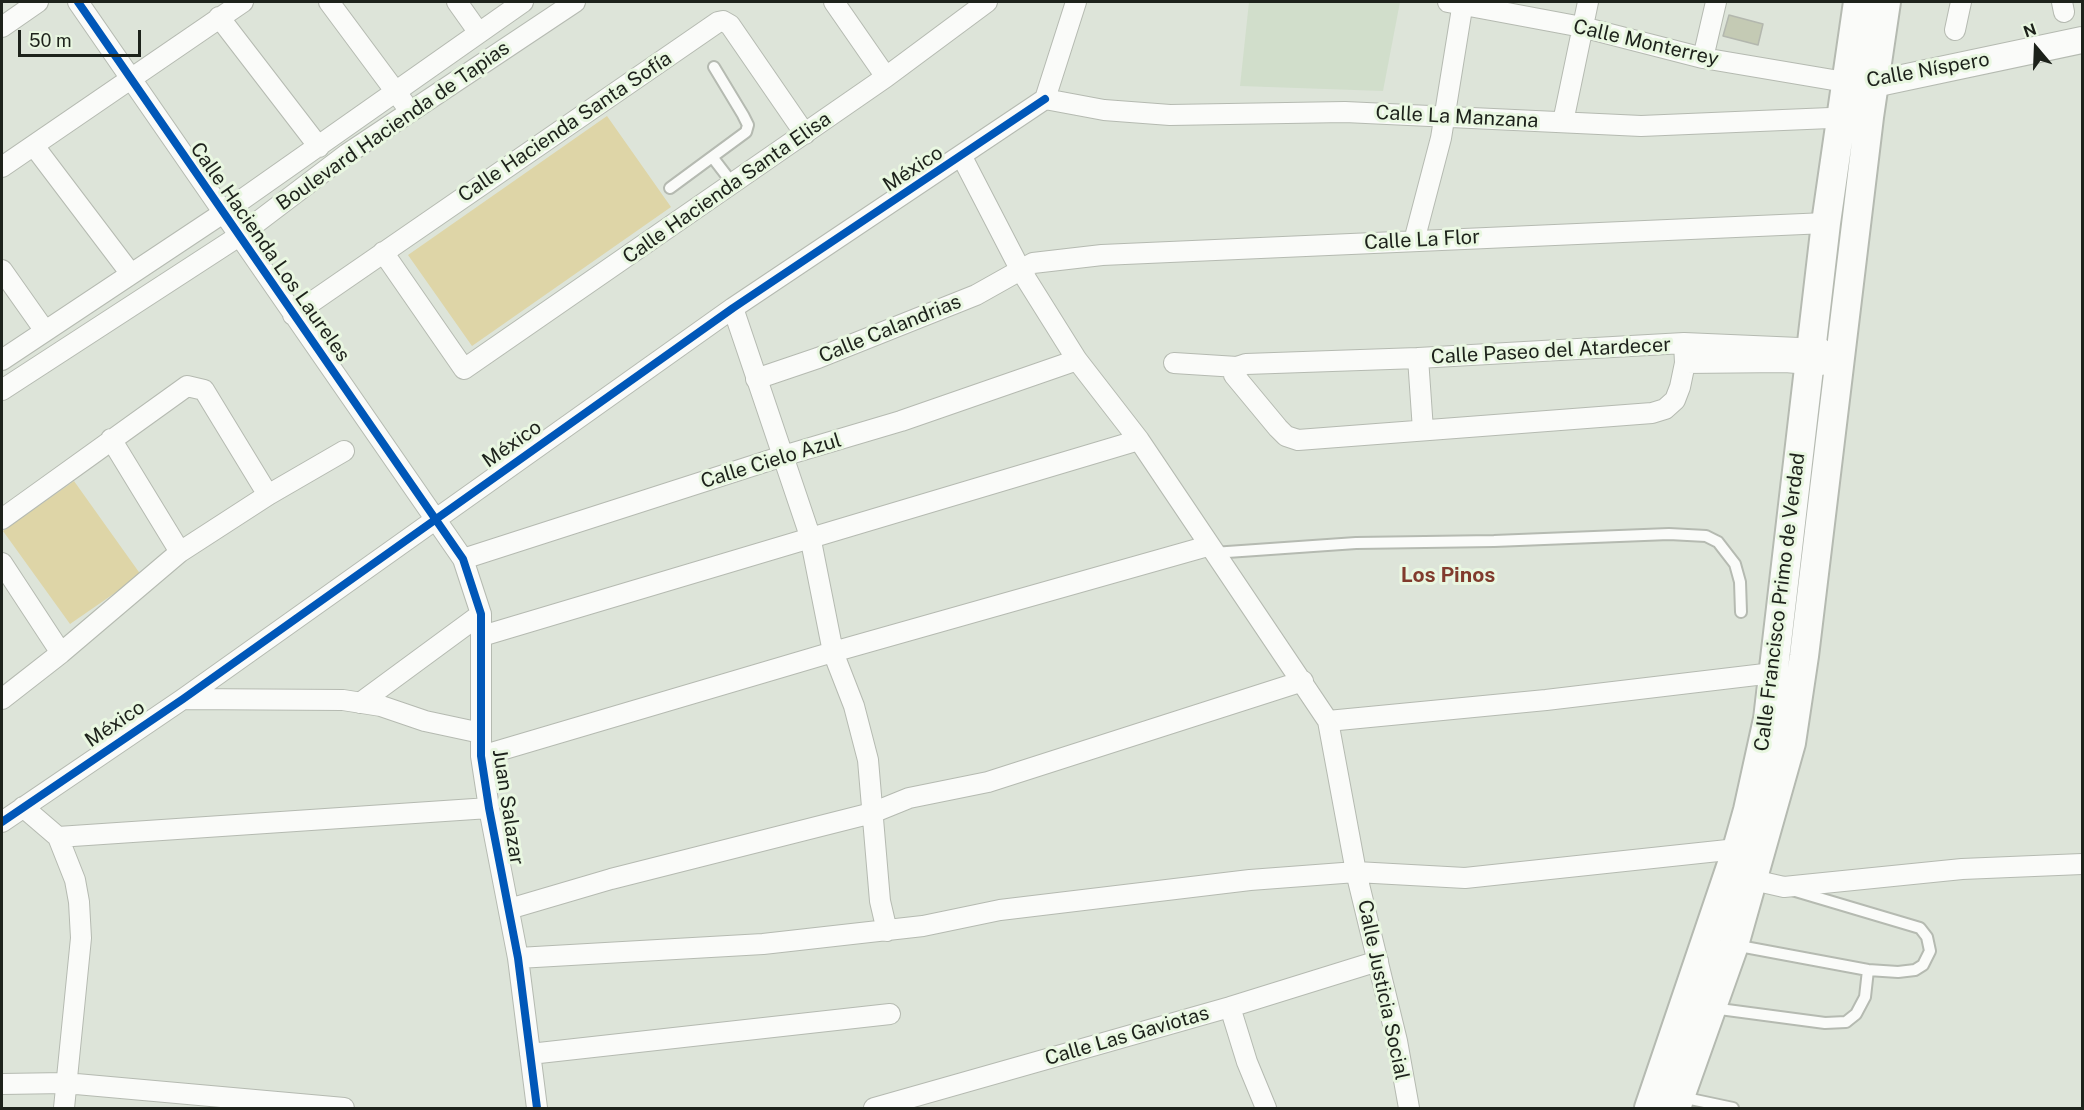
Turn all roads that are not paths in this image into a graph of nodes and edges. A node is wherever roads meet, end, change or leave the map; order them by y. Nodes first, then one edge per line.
1 (38, 2) edge
2 (78, 2) edge
3 (243, 2) edge
4 (329, 2) edge
5 (457, 2) edge
6 (523, 2) edge
7 (575, 2) edge
8 (834, 2) edge
9 (1076, 2) edge
10 (1588, 2) edge
11 (1716, 2) edge
12 (1858, 2) edge
13 (1886, 2) edge
14 (1961, 2) edge
15 (1458, 3) edge
16 (974, 5) edge
17 (219, 17) junction
18 (2, 27) edge
19 (1582, 27) junction
20 (1955, 30) dead end
21 (479, 33) junction
22 (2082, 40) edge
23 (1703, 58) junction
24 (714, 67) dead end
25 (130, 77) junction
26 (886, 77) junction
27 (1845, 82) junction
28 (1874, 84) junction
29 (396, 92) junction
30 (1045, 99) junction
31 (410, 111) junction
32 (1443, 116) junction
33 (1840, 117) junction
34 (1869, 117) junction
35 (1563, 122) junction
36 (806, 134) junction
37 (34, 146) junction
38 (319, 147) junction
39 (962, 157) junction
40 (713, 158) junction
41 (2, 167) edge
42 (733, 184) junction
43 (670, 188) dead end
44 (223, 213) junction
45 (1826, 224) junction
46 (239, 236) junction
47 (1414, 241) junction
48 (383, 252) junction
49 (1020, 269) junction
50 (2, 270) edge
51 (131, 274) junction
52 (733, 308) junction
53 (293, 315) junction
54 (45, 331) junction
55 (1684, 343) junction
56 (1810, 356) junction
57 (1418, 358) junction
58 (1839, 358) junction
59 (2, 360) edge
60 (1077, 360) junction
61 (1174, 363) dead end
62 (1685, 363) junction
63 (1237, 367) junction
64 (756, 379) junction
65 (2, 390) edge
66 (1423, 430) junction
67 (111, 439) junction
68 (1139, 440) junction
69 (344, 451) dead end
70 (783, 456) junction
71 (268, 495) junction
72 (2, 519) edge
73 (438, 519) junction
74 (810, 536) junction
75 (1210, 549) junction
76 (180, 552) junction
77 (463, 559) junction
78 (2, 563) edge
79 (1741, 612) dead end
80 (481, 614) junction
81 (482, 636) junction
82 (833, 651) junction
83 (61, 653) junction
84 (1773, 673) junction
85 (1303, 681) junction
86 (2, 699) edge
87 (183, 699) junction
88 (360, 703) junction
89 (1328, 721) junction
90 (481, 733) junction
91 (482, 756) junction
92 (23, 807) junction
93 (489, 808) junction
94 (872, 813) junction
95 (2, 822) edge
96 (58, 837) junction
97 (2082, 864) edge
98 (1740, 868) junction
99 (1356, 872) junction
100 (1784, 887) junction
101 (509, 909) junction
102 (887, 930) junction
103 (1734, 945) junction
104 (518, 958) junction
105 (1378, 961) junction
106 (1868, 970) junction
107 (1230, 1007) junction
108 (1711, 1008) junction
109 (890, 1014) dead end
110 (530, 1054) junction
111 (65, 1083) junction
112 (2, 1084) edge
113 (1678, 1103) edge
114 (305, 1107) edge
115 (64, 1108) edge
116 (344, 1108) edge
117 (537, 1108) edge
118 (874, 1108) edge
119 (1266, 1108) edge
120 (1409, 1108) edge
121 (1649, 1108) edge
122 (1733, 1108) edge

1 - 18 street
2 - 25 street, Calle Hacienda Los Laureles
3 - 17 street
4 - 29 street
5 - 21 street
6 - 21 street, Boulevard Hacienda de Tapias
7 - 31 street, Boulevard Hacienda de Tapias
8 - 26 street
9 - 30 street
10 - 19 street
11 - 23 street
12 - 27 main road, Calle Francisco Primo de Verdad
13 - 28 main road, Calle Francisco Primo de Verdad
14 - 20 street
15 - 19 street, Calle Monterrey
15 - 32 street
16 - 26 street, Calle Hacienda Santa Elisa
17 - 25 street
17 - 38 street
19 - 23 street, Calle Monterrey
19 - 35 street
21 - 29 street, Boulevard Hacienda de Tapias
22 - 28 street, Calle Níspero
23 - 27 street, Calle Monterrey
24 - 40 lane
25 - 37 street
25 - 44 street, Calle Hacienda Los Laureles
26 - 36 street, Calle Hacienda Santa Elisa
27 - 28 street, Calle Níspero
27 - 33 main road, Calle Francisco Primo de Verdad
28 - 34 main road, Calle Francisco Primo de Verdad
29 - 31 street
29 - 38 street, Boulevard Hacienda de Tapias
30 - 32 street, Calle La Manzana
30 - 39 street, México
31 - 46 street, Boulevard Hacienda de Tapias
32 - 35 street, Calle La Manzana
32 - 47 street
33 - 34 street, Calle La Manzana
33 - 35 street, Calle La Manzana
33 - 45 main road, Calle Francisco Primo de Verdad
34 - 58 main road, Calle Francisco Primo de Verdad
36 - 42 street, Calle Hacienda Santa Elisa
36 - 48 street, Calle Hacienda Santa Sofía
37 - 41 street
37 - 51 street
38 - 44 street, Boulevard Hacienda de Tapias
39 - 49 street
39 - 52 street, México
40 - 42 lane
40 - 43 lane
42 - 48 street, Calle Hacienda Santa Elisa
44 - 46 street, Calle Hacienda Los Laureles
44 - 51 street, Boulevard Hacienda de Tapias
45 - 47 street, Calle La Flor
45 - 56 main road, Calle Francisco Primo de Verdad
46 - 53 street, Calle Hacienda Los Laureles
46 - 65 street, Boulevard Hacienda de Tapias
47 - 49 street, Calle La Flor
48 - 53 street, Calle Hacienda Santa Sofía
49 - 60 street
49 - 64 street, Calle Calandrias
50 - 54 street
51 - 54 street, Boulevard Hacienda de Tapias
52 - 64 street
52 - 73 street, México
53 - 73 street, Calle Hacienda Los Laureles
54 - 59 street, Boulevard Hacienda de Tapias
55 - 56 street, Calle Paseo del Atardecer
55 - 57 street, Calle Paseo del Atardecer
55 - 62 street, Calle Paseo del Atardecer
56 - 58 street, Calle Paseo del Atardecer
56 - 62 street, Calle Paseo del Atardecer
56 - 84 main road, Calle Francisco Primo de Verdad
57 - 63 street, Calle Paseo del Atardecer
57 - 66 street, Calle Paseo del Atardecer
58 - 98 main road, Calle Francisco Primo de Verdad
60 - 68 street
60 - 70 street, Calle Cielo Azul
61 - 63 street, Calle Paseo del Atardecer
62 - 66 street, Calle Paseo del Atardecer
63 - 66 street, Calle Paseo del Atardecer
64 - 70 street
67 - 71 street
67 - 72 street
67 - 76 street
68 - 74 street
68 - 75 street
69 - 71 street
70 - 74 street
70 - 77 street, Calle Cielo Azul
71 - 76 street
73 - 77 street, Juan Salazar
73 - 87 street, México
74 - 81 street
74 - 82 street
75 - 79 lane
75 - 82 street
75 - 85 street
76 - 83 street
77 - 80 street, Juan Salazar
78 - 83 street
80 - 81 street, Juan Salazar
80 - 88 street
81 - 90 street, Juan Salazar
82 - 91 street
82 - 94 street
83 - 86 street
84 - 89 street
84 - 98 main road, Calle Francisco Primo de Verdad
85 - 89 street
85 - 94 street
87 - 88 street
87 - 92 street, México
88 - 90 street
89 - 99 street, Calle Justicia Social
90 - 91 street, Juan Salazar
91 - 93 street, Juan Salazar
92 - 95 street, México
92 - 96 street
93 - 96 street
93 - 101 street, Juan Salazar
94 - 101 street
94 - 102 street
96 - 111 street
97 - 100 street
98 - 99 street
98 - 100 street
98 - 103 main road, Calle Francisco Primo de Verdad
98 - 121 main road, Calle Francisco Primo de Verdad
99 - 102 street
99 - 105 street, Calle Justicia Social
100 - 106 lane
101 - 104 street, Juan Salazar
102 - 104 street
103 - 106 lane
103 - 108 main road, Calle Francisco Primo de Verdad
104 - 110 street, Juan Salazar
105 - 107 street, Calle Las Gaviotas
105 - 120 street, Calle Justicia Social
106 - 108 lane
107 - 118 street, Calle Las Gaviotas
107 - 119 street
108 - 113 main road, Calle Francisco Primo de Verdad
109 - 110 street
110 - 117 street, Juan Salazar
111 - 112 street
111 - 114 street
111 - 115 street
113 - 122 lane
114 - 116 street

